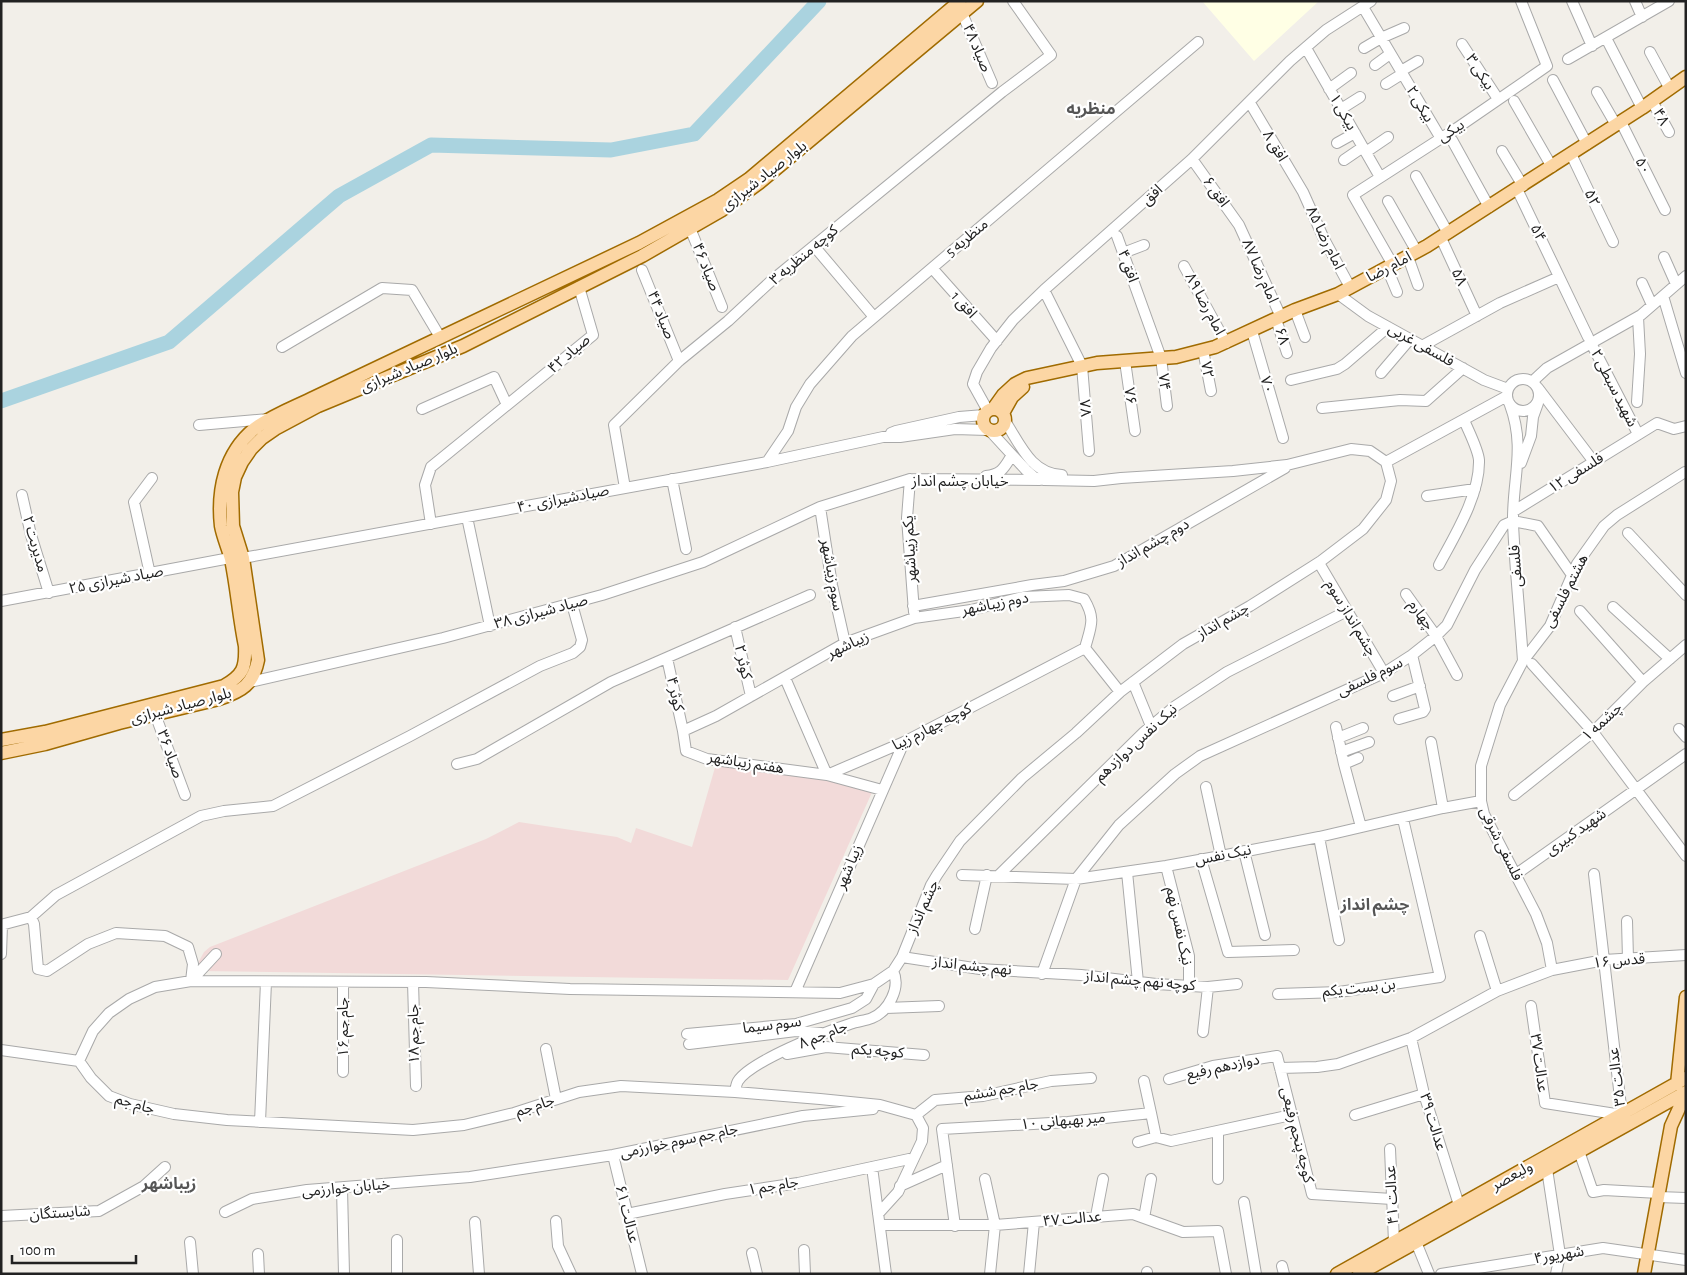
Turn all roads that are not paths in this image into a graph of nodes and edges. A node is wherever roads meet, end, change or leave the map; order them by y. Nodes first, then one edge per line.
1 (977, 1) edge
2 (1014, 1) edge
3 (1521, 1) edge
4 (1572, 1) edge
5 (1635, 1) edge
6 (1669, 1) edge
7 (1367, 4) edge
8 (959, 6) edge
9 (1642, 17) junction
10 (1404, 28) dead end
11 (1381, 38) junction
12 (1606, 38) junction
13 (1198, 42) dead end
14 (1462, 44) dead end
15 (1592, 46) junction
16 (1306, 48) junction
17 (1364, 48) dead end
18 (1650, 52) dead end
19 (1390, 54) junction
20 (1568, 59) dead end
21 (1418, 60) dead end
22 (1375, 65) dead end
23 (1401, 72) junction
24 (1351, 73) dead end
25 (1686, 77) edge
26 (1553, 80) dead end
27 (992, 83) dead end
28 (1386, 84) dead end
29 (1670, 88) junction
30 (1329, 89) junction
31 (1597, 92) dead end
32 (1360, 97) dead end
33 (1498, 99) junction
34 (1514, 102) dead end
35 (1250, 103) junction
36 (1647, 105) junction
37 (1341, 109) junction
38 (1618, 124) junction
39 (1669, 132) dead end
40 (1355, 133) junction
41 (1388, 137) dead end
42 (1440, 137) junction
43 (1452, 140) dead end
44 (1338, 143) dead end
45 (1587, 144) junction
46 (1364, 150) junction
47 (1502, 150) dead end
48 (1571, 154) junction
49 (1192, 160) junction
50 (1344, 160) dead end
51 (1552, 167) junction
52 (1416, 176) dead end
53 (1380, 177) junction
54 (1300, 188) joint
55 (1520, 188) junction
56 (1388, 201) dead end
57 (1489, 207) junction
58 (1665, 210) dead end
59 (1239, 225) joint
60 (690, 228) junction
61 (1444, 235) junction
62 (1117, 236) dead end
63 (1614, 242) dead end
64 (1144, 245) dead end
65 (814, 246) junction
66 (1123, 253) junction
67 (1413, 254) junction
68 (1664, 257) dead end
69 (1184, 266) dead end
70 (1390, 266) junction
71 (932, 268) junction
72 (642, 270) dead end
73 (1686, 276) edge
74 (1559, 277) junction
75 (1642, 283) dead end
76 (1676, 284) junction
77 (1418, 286) dead end
78 (579, 288) junction
79 (1350, 288) junction
80 (1044, 290) junction
81 (1397, 292) dead end
82 (1338, 294) junction
83 (1663, 296) junction
84 (1652, 305) junction
85 (722, 306) dead end
86 (1295, 310) junction
87 (1477, 316) junction
88 (874, 317) junction
89 (1638, 317) junction
90 (1279, 318) junction
91 (1388, 327) junction
92 (1252, 331) junction
93 (440, 337) junction
94 (1305, 337) dead end
95 (1410, 339) junction
96 (1589, 340) junction
97 (996, 341) junction
98 (1226, 343) junction
99 (1422, 346) junction
100 (282, 347) dead end
101 (1203, 350) junction
102 (1287, 353) dead end
103 (1161, 358) junction
104 (679, 361) junction
105 (1125, 361) junction
106 (1082, 366) junction
107 (1463, 368) junction
108 (1381, 373) dead end
109 (1686, 373) edge
110 (1291, 380) dead end
111 (1536, 385) junction
112 (1211, 391) dead end
113 (1508, 397) junction
114 (1538, 400) junction
115 (1637, 402) dead end
116 (507, 405) junction
117 (1167, 406) dead end
118 (1322, 408) dead end
119 (422, 409) dead end
120 (994, 414) junction
121 (272, 418) junction
122 (1464, 420) junction
123 (199, 425) dead end
124 (1686, 426) edge
125 (989, 431) junction
126 (1135, 431) dead end
127 (1638, 434) junction
128 (883, 437) junction
129 (1283, 438) dead end
130 (1089, 451) dead end
131 (1012, 455) junction
132 (768, 462) junction
133 (1386, 462) junction
134 (1594, 462) junction
135 (1293, 464) junction
136 (1518, 471) junction
137 (1685, 472) edge
138 (152, 478) dead end
139 (1120, 478) junction
140 (672, 479) junction
141 (910, 479) junction
142 (958, 480) junction
143 (1044, 480) junction
144 (625, 488) junction
145 (1475, 489) junction
146 (22, 495) dead end
147 (1427, 496) dead end
148 (820, 507) junction
149 (1514, 516) junction
150 (467, 517) junction
151 (431, 524) junction
152 (1628, 533) dead end
153 (686, 549) dead end
154 (237, 558) junction
155 (1319, 563) junction
156 (1439, 565) dead end
157 (150, 574) junction
158 (1572, 575) junction
159 (49, 593) junction
160 (1406, 594) dead end
161 (810, 595) dead end
162 (1686, 595) edge
163 (1, 601) edge
164 (572, 604) junction
165 (913, 606) junction
166 (1613, 607) dead end
167 (1347, 611) junction
168 (1580, 611) dead end
169 (914, 618) junction
170 (490, 626) junction
171 (735, 627) junction
172 (1436, 636) junction
173 (845, 644) junction
174 (1686, 645) edge
175 (1085, 648) junction
176 (1412, 655) junction
177 (667, 658) junction
178 (1670, 659) junction
179 (1528, 662) junction
180 (1384, 672) junction
181 (1457, 674) dead end
182 (785, 678) junction
183 (250, 682) junction
184 (1133, 682) junction
185 (1643, 682) junction
186 (1420, 686) junction
187 (1120, 692) junction
188 (751, 696) junction
189 (1392, 696) dead end
190 (155, 714) junction
191 (116, 718) junction
192 (1399, 719) dead end
193 (1151, 726) junction
194 (1363, 728) dead end
195 (1679, 728) dead end
196 (683, 731) junction
197 (1593, 732) junction
198 (1686, 738) edge
199 (1, 740) edge
200 (904, 742) junction
201 (1369, 742) dead end
202 (1431, 742) dead end
203 (1341, 752) junction
204 (1, 753) edge
205 (1686, 754) edge
206 (1358, 758) dead end
207 (457, 764) dead end
208 (1344, 764) junction
209 (827, 775) junction
210 (1206, 787) dead end
211 (1637, 789) junction
212 (882, 790) junction
213 (185, 795) dead end
214 (1514, 795) dead end
215 (1481, 801) junction
216 (1443, 808) junction
217 (1403, 819) junction
218 (1361, 827) junction
219 (1319, 837) junction
220 (1244, 851) junction
221 (1221, 856) junction
222 (1686, 856) edge
223 (1201, 859) junction
224 (1171, 861) junction
225 (1127, 872) junction
226 (1594, 874) dead end
227 (962, 875) dead end
228 (987, 875) junction
229 (999, 875) junction
230 (1515, 875) junction
231 (1076, 879) junction
232 (31, 917) junction
233 (1627, 921) dead end
234 (2, 925) edge
235 (975, 929) dead end
236 (1265, 935) dead end
237 (1480, 936) dead end
238 (1339, 940) dead end
239 (1294, 950) dead end
240 (1, 954) edge
241 (216, 954) dead end
242 (1686, 956) edge
243 (902, 958) junction
244 (1628, 959) junction
245 (1604, 960) junction
246 (1552, 970) junction
247 (893, 971) junction
248 (1042, 974) junction
249 (191, 981) junction
250 (266, 982) junction
251 (413, 982) junction
252 (1138, 982) junction
253 (343, 983) junction
254 (874, 984) junction
255 (1237, 984) dead end
256 (1189, 986) junction
257 (1208, 987) junction
258 (1497, 991) junction
259 (795, 992) junction
260 (1278, 994) dead end
261 (1686, 997) edge
262 (939, 1006) dead end
263 (1531, 1006) dead end
264 (886, 1008) junction
265 (1203, 1032) dead end
266 (825, 1034) junction
267 (1411, 1038) junction
268 (1, 1050) edge
269 (546, 1050) dead end
270 (924, 1055) dead end
271 (1277, 1056) joint
272 (774, 1057) junction
273 (80, 1061) junction
274 (1280, 1068) junction
275 (343, 1072) dead end
276 (1091, 1078) dead end
277 (1169, 1079) dead end
278 (1144, 1081) dead end
279 (416, 1086) dead end
280 (1684, 1088) edge
281 (735, 1092) junction
282 (1424, 1094) junction
283 (556, 1099) junction
284 (889, 1108) junction
285 (1658, 1108) junction
286 (1151, 1113) junction
287 (1291, 1115) junction
288 (1355, 1115) dead end
289 (1622, 1115) junction
290 (916, 1116) junction
291 (260, 1122) junction
292 (1671, 1126) junction
293 (1218, 1131) junction
294 (1156, 1137) junction
295 (1138, 1142) dead end
296 (1390, 1148) dead end
297 (1580, 1151) junction
298 (613, 1154) junction
299 (909, 1159) dead end
300 (947, 1165) junction
301 (165, 1167) dead end
302 (872, 1167) junction
303 (1547, 1169) junction
304 (470, 1177) joint
305 (1103, 1178) dead end
306 (985, 1179) dead end
307 (1151, 1179) dead end
308 (1218, 1179) dead end
309 (900, 1186) junction
310 (342, 1188) junction
311 (1658, 1195) junction
312 (1686, 1198) edge
313 (1392, 1199) junction
314 (1244, 1202) dead end
315 (1459, 1206) junction
316 (224, 1212) dead end
317 (627, 1214) junction
318 (878, 1214) junction
319 (1, 1216) edge
320 (1096, 1216) junction
321 (1144, 1218) junction
322 (556, 1221) dead end
323 (475, 1222) dead end
324 (1034, 1222) junction
325 (880, 1225) junction
326 (995, 1225) junction
327 (955, 1226) junction
328 (397, 1240) dead end
329 (190, 1242) dead end
330 (1394, 1242) junction
331 (1416, 1242) junction
332 (804, 1250) dead end
333 (752, 1253) dead end
334 (1648, 1253) junction
335 (258, 1254) dead end
336 (1560, 1255) junction
337 (1686, 1260) edge
338 (1344, 1272) edge
339 (193, 1274) edge
340 (258, 1274) edge
341 (344, 1274) edge
342 (397, 1274) edge
343 (478, 1274) edge
344 (571, 1274) edge
345 (642, 1274) edge
346 (757, 1274) edge
347 (805, 1274) edge
348 (886, 1274) edge
349 (990, 1274) edge
350 (1030, 1274) edge
351 (1226, 1274) edge
352 (1256, 1274) edge
353 (1358, 1274) edge
354 (1429, 1274) edge
355 (1442, 1274) edge
356 (1556, 1274) edge
357 (1644, 1274) edge

1 - 8 main road, بلوار صیاد شیرازی
2 - 65 street, کوچه منظریه ۳
3 - 33 street, بیکی
4 - 15 street
5 - 9 street
6 - 9 street
7 - 11 street, ۲ بیکی
7 - 16 street, افق
8 - 27 street, صیاد ۴۸
8 - 60 main road, بلوار صیاد شیرازی
8 - 93 main road, بلوار صیاد شیرازی
9 - 12 street
10 - 11 street
11 - 17 street
11 - 19 street, ۲ بیکی
12 - 15 street
12 - 36 street, ۴۸
13 - 71 street, منظریه 5
14 - 33 street, ۳ بیکی
15 - 20 street
16 - 30 street, ۱ بیکی
16 - 35 street, افق
18 - 29 street
19 - 22 street
19 - 23 street, ۲ بیکی
21 - 23 street, ۲ بیکی
23 - 28 street
23 - 42 street, ۲ بیکی
24 - 30 street
25 - 29 main road, امام رضا
26 - 45 street
29 - 36 main road, امام رضا
30 - 37 street, ۱ بیکی
31 - 38 street, ۵۰
32 - 37 street
33 - 42 street, بیکی
34 - 51 street
35 - 49 street, افق
35 - 54 street, افق ۸
36 - 38 main road, امام رضا
36 - 39 street, ۴۸
37 - 40 street, ۱ بیکی
38 - 45 main road, امام رضا
38 - 58 street, ۵۰
40 - 44 street
40 - 46 street, ۱ بیکی
41 - 46 street
42 - 53 street, بیکی
43 - 57 street
45 - 48 main road, امام رضا
46 - 50 street
46 - 53 street, ۱ بیکی
47 - 55 street, ۵۴
48 - 51 main road, امام رضا
48 - 63 street, ۵۲
49 - 59 street, افق ۶
49 - 80 street, افق
51 - 55 main road, امام رضا
52 - 61 street, ۵۸
53 - 70 street, بیکی
54 - 79 street, امام رضا ۸۵
55 - 57 main road, امام رضا
55 - 74 street, ۵۴
56 - 67 street
57 - 61 main road, امام رضا
59 - 90 street, امام رضا ۸۷
60 - 78 main road, بلوار صیاد شیرازی
60 - 85 street, صیاد ۴۶
61 - 67 main road, امام رضا
61 - 87 street, ۵۸
62 - 66 street, افق ۴
64 - 66 street
65 - 88 street
65 - 104 street, کوچه منظریه ۳
66 - 103 street, افق ۴
67 - 70 main road, امام رضا
67 - 77 street
68 - 76 street
69 - 98 street, امام رضا ۸۹
70 - 79 main road, امام رضا
70 - 81 street
71 - 88 street, منظریه 5
71 - 97 street, افق 1
72 - 104 street, صیاد ۴۴
73 - 76 street
74 - 87 street
74 - 96 street, ۵۴
75 - 84 street
76 - 83 street
78 - 116 street, صیاد ۴۲
78 - 154 main road, بلوار صیاد شیرازی
79 - 82 main road, امام رضا
80 - 97 street, افق
80 - 106 street
82 - 86 main road, امام رضا
82 - 91 street, فلسفی غربی
83 - 84 street
83 - 109 street
84 - 89 street
86 - 90 main road, امام رضا
86 - 94 street
87 - 99 street
88 - 132 street, منظریه 5
89 - 96 street
89 - 115 street
90 - 92 main road, امام رضا
90 - 102 street, ۶۸
91 - 95 street, فلسفی غربی
91 - 110 street
92 - 98 main road, امام رضا
92 - 129 street, ۷۰
93 - 100 street
93 - 121 main road, بلوار صیاد شیرازی
95 - 99 street, فلسفی غربی
95 - 108 street
96 - 111 street
96 - 127 street, ۲ شهید سبطی
97 - 120 street, افق
98 - 101 main road, امام رضا
99 - 107 street, فلسفی غربی
101 - 103 main road, امام رضا
101 - 112 street, ۷۲
103 - 105 main road, امام رضا
103 - 117 street, ۷۴
104 - 144 street, کوچه منظریه ۳
105 - 106 main road, امام رضا
105 - 126 street, ۷۶
106 - 120 main road, امام رضا
106 - 130 street, ۷۸
107 - 113 street, فلسفی غربی
107 - 118 street
111 - 113 street
111 - 114 street
111 - 134 street
113 - 114 street
113 - 122 street
113 - 136 street
114 - 136 street
116 - 119 street
116 - 151 street
120 - 125 main road
120 - 125 main road
120 - 128 street, ۴۰ صیادشیرازی
120 - 139 street
121 - 123 street
121 - 154 main road, بلوار صیاد شیرازی
122 - 133 street
122 - 145 street
124 - 127 street, ۱۲ فلسفی
125 - 128 street, ۴۰ صیادشیرازی
125 - 131 street
127 - 134 street, ۱۲ فلسفی
128 - 132 street, ۴۰ صیادشیرازی
131 - 142 street
131 - 143 street
132 - 140 street, ۴۰ صیادشیرازی
133 - 135 street
133 - 155 street, چشم انداز
134 - 149 street, ۱۲ فلسفی
135 - 139 street
135 - 165 street, دوم چشم انداز
136 - 149 street, فلسفی
137 - 158 street, هشتم فلسفی
138 - 157 street
139 - 143 street
140 - 144 street, ۴۰ صیادشیرازی
140 - 153 street
141 - 142 street, خیابان چشم انداز
141 - 148 street, خیابان چشم انداز
141 - 165 street, یکم زیباشهر
142 - 143 street, خیابان چشم انداز
144 - 150 street, ۴۰ صیادشیرازی
145 - 147 street
145 - 156 street
146 - 159 street, ۲ مدیریت
148 - 164 street, صیاد شیرازی ۳۸
148 - 173 street, سوم زیباشهر
149 - 158 street
149 - 172 street, سوم فلسفی
149 - 179 street, فلسفی
150 - 151 street, ۴۰ صیادشیرازی
150 - 170 street
151 - 154 street, ۴۰ صیادشیرازی
152 - 162 street
154 - 157 street, صیاد شیرازی ۲۵
154 - 183 main road, بلوار صیاد شیرازی
154 - 191 main road, بلوار صیاد شیرازی
155 - 167 street, چشم انداز سوم
155 - 184 street, چشم انداز
157 - 159 street, صیاد شیرازی ۲۵
158 - 179 street, هشتم فلسفی
159 - 163 street, صیاد شیرازی ۲۵
160 - 172 street, چهارم
161 - 171 street
164 - 170 street, صیاد شیرازی ۳۸
164 - 232 street
165 - 169 street, یکم زیباشهر
166 - 178 street
167 - 180 street, چشم انداز سوم
167 - 193 street, نیک نفس دوازدهم
168 - 185 street
169 - 173 street, زیباشهر
169 - 175 street, دوم زیباشهر
170 - 183 street, صیاد شیرازی ۳۸
171 - 177 street
171 - 188 street, کوثر ۲
172 - 176 street, سوم فلسفی
172 - 181 street, چهارم
173 - 182 street, زیباشهر
174 - 178 street, چشمه ۱
175 - 187 street
175 - 200 street, کوچه چهارم زیبا
176 - 180 street, سوم فلسفی
176 - 186 street
177 - 196 street, کوثر ۴
177 - 207 street
178 - 185 street, چشمه ۱
179 - 197 street
179 - 215 street, فلسفی شرقی
180 - 231 street, سوم فلسفی
182 - 188 street, زیباشهر
182 - 209 street
183 - 190 main road, بلوار صیاد شیرازی
184 - 187 street, چشم انداز
184 - 193 street
185 - 197 street, چشمه ۱
186 - 189 street
186 - 192 street
187 - 243 street, چشم انداز
188 - 196 street, زیباشهر
190 - 191 main road, بلوار صیاد شیرازی
190 - 213 street, صیاد ۳۶
191 - 199 main road, بلوار صیاد شیرازی
191 - 204 main road, بلوار صیاد شیرازی
193 - 229 street, نیک نفس دوازدهم
194 - 203 street
195 - 198 street
196 - 209 street, هفتم زیباشهر
197 - 211 street
197 - 214 street, چشمه ۱
200 - 209 street, کوچه چهارم زیبا
200 - 212 street, زیبا شهر
201 - 203 street
202 - 216 street
203 - 208 street
205 - 211 street, شهید کبیری
206 - 208 street
208 - 218 street
209 - 212 street
210 - 221 street
211 - 222 street
211 - 230 street, شهید کبیری
212 - 259 street, زیبا شهر
215 - 216 street, نیک نفس
215 - 230 street, فلسفی شرقی
216 - 217 street, نیک نفس
217 - 218 street, نیک نفس
217 - 260 street, بن بست یکم
218 - 219 street, نیک نفس
219 - 220 street, نیک نفس
219 - 238 street
220 - 221 street, نیک نفس
220 - 236 street
221 - 223 street, نیک نفس
223 - 224 street, نیک نفس
223 - 239 street
224 - 225 street, نیک نفس
224 - 256 street, نیک نفس نهم
225 - 231 street, نیک نفس
225 - 252 street
226 - 245 street, عدالت ۳۵
227 - 228 street, نیک نفس
228 - 229 street, نیک نفس
228 - 235 street
229 - 231 street, نیک نفس
230 - 246 street, فلسفی شرقی
231 - 248 street, سوم فلسفی
232 - 234 street
232 - 249 street
233 - 244 street
234 - 240 street
237 - 258 street
241 - 249 street
242 - 244 street, قدس ۱۶
243 - 247 street, چشم انداز
243 - 248 street, نهم چشم انداز
244 - 245 street, قدس ۱۶
245 - 246 street, قدس ۱۶
245 - 289 street, عدالت ۳۵
246 - 258 street, قدس ۱۶
247 - 254 street, چشم انداز
247 - 264 street
248 - 252 street, کوچه نهم چشم انداز
249 - 250 street
249 - 273 street
250 - 253 street
250 - 291 street
251 - 253 street
251 - 259 street
251 - 279 street, ۱۸ جام جم
252 - 256 street, کوچه نهم چشم انداز
253 - 275 street, ۱۶ جام جم
254 - 259 street
254 - 266 street, سوم سیما
255 - 257 street, کوچه نهم چشم انداز
256 - 257 street, کوچه نهم چشم انداز
257 - 265 street
258 - 267 street, قدس ۱۶
261 - 280 main road
262 - 264 street
263 - 289 street, عدالت ۳۷
264 - 266 street, ۸ جام جم
266 - 272 street, ۸ جام جم
267 - 274 street, قدس ۱۶
267 - 282 street, عدالت ۳۹
268 - 273 street
269 - 283 street
270 - 272 street, کوچه یکم
271 - 274 street, کوچه پنجم رفیعی
271 - 277 street, دوازدهم رفیع
272 - 281 street, ۸ جام جم
273 - 291 street, جام جم
274 - 287 street, کوچه پنجم رفیعی
276 - 290 street, جام جم ششم
278 - 286 street
280 - 285 main road, ولیعصر
280 - 289 main road, ولیعصر
280 - 292 main road
281 - 283 street, جام جم
281 - 284 street, جام جم
282 - 288 street
282 - 315 street, عدالت ۳۹
283 - 291 street, جام جم
284 - 290 street, جام جم
284 - 298 street, جام جم سوم خوارزمی
285 - 292 main road
285 - 297 main road, ولیعصر
286 - 294 street
286 - 300 street, ۱۰ میر بهبهانی
287 - 293 street
287 - 313 street, کوچه پنجم رفیعی
289 - 315 main road, ولیعصر
290 - 309 street
292 - 311 main road
293 - 294 street
293 - 308 street
294 - 295 street
296 - 313 street, عدالت ۴۱
297 - 303 main road, ولیعصر
297 - 311 street
298 - 304 street, جام جم سوم خوارزمی
298 - 317 street, عدالت ۶۱
299 - 302 street, ۱ جام جم
300 - 309 street
300 - 327 street
301 - 319 street, شایستگان
302 - 317 street, ۱ جام جم
302 - 318 street
303 - 331 main road, ولیعصر
303 - 336 street
304 - 310 street, خیابان خوارزمی
305 - 320 street
306 - 326 street
307 - 321 street
309 - 318 street
310 - 316 street, خیابان خوارزمی
310 - 341 street
311 - 312 street
311 - 334 main road
313 - 330 street, عدالت ۴۱
314 - 352 street
315 - 330 main road, ولیعصر
317 - 345 street, عدالت ۶۱
318 - 325 street
320 - 321 street, عدالت ۴۷
320 - 324 street, عدالت ۴۷
321 - 351 street, عدالت ۴۷
322 - 344 street
323 - 343 street
324 - 326 street, عدالت ۴۷
324 - 350 street
325 - 327 street, عدالت ۴۷
325 - 348 street
326 - 327 street, عدالت ۴۷
326 - 349 street
328 - 342 street
329 - 339 street
330 - 338 main road, ولیعصر
331 - 353 main road, ولیعصر
331 - 354 street
332 - 347 street
333 - 346 street
334 - 336 street, شهریور۴
334 - 337 street, شهریور۴
334 - 357 main road
335 - 340 street
336 - 355 street, شهریور۴
336 - 356 street

